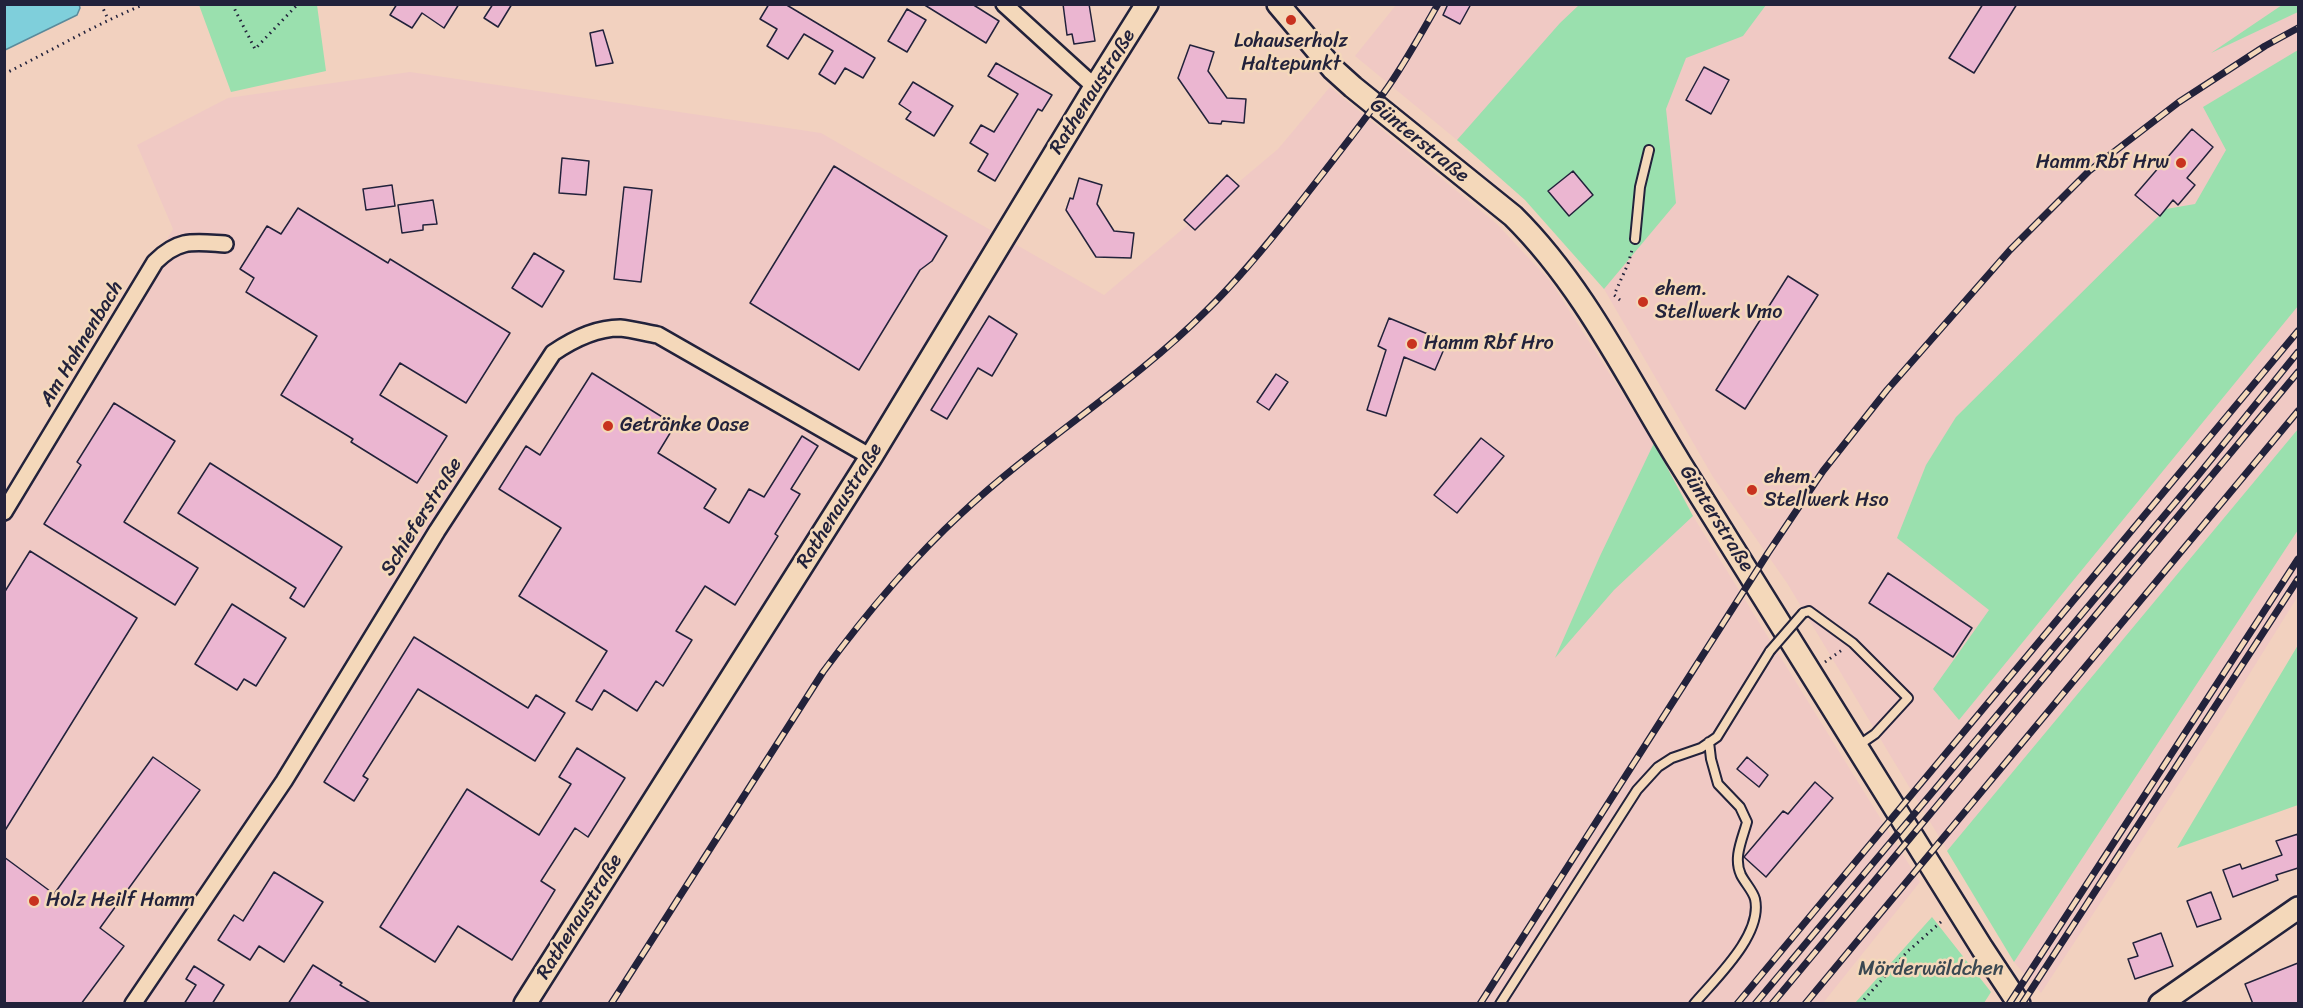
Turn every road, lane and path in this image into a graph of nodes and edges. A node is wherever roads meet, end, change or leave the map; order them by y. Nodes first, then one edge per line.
1 (101, 4) edge
2 (145, 4) edge
3 (232, 4) edge
4 (298, 4) edge
5 (1004, 4) edge
6 (1147, 4) edge
7 (1278, 4) edge
8 (108, 19) junction
9 (4, 75) edge
10 (1095, 87) junction
11 (1649, 150) dead end
12 (1635, 239) joint
13 (225, 244) dead end
14 (1620, 300) dead end
15 (871, 457) junction
16 (4, 512) edge
17 (1853, 643) junction
18 (1822, 664) dead end
19 (1710, 742) junction
20 (1858, 746) junction
21 (1957, 907) junction
22 (2298, 908) edge
23 (133, 1004) edge
24 (525, 1004) edge
25 (1500, 1004) edge
26 (1694, 1004) edge
27 (1860, 1004) edge
28 (2019, 1004) edge
29 (2160, 1004) edge

1 - 8 path
2 - 8 path
3 - 4 path
5 - 10 street
6 - 10 street, Rathenaustraße
7 - 20 street, Günterstraße
8 - 9 path
10 - 15 street, Rathenaustraße
11 - 12 lane
12 - 14 path
13 - 16 street, Am Hahnenbach
15 - 23 street, Schieferstraße
15 - 24 street, Rathenaustraße
17 - 18 path
17 - 19 lane, bridge
17 - 20 lane
19 - 25 lane
19 - 26 lane
20 - 21 street, Günterstraße
21 - 27 path
21 - 28 street, Günterstraße
22 - 29 street

